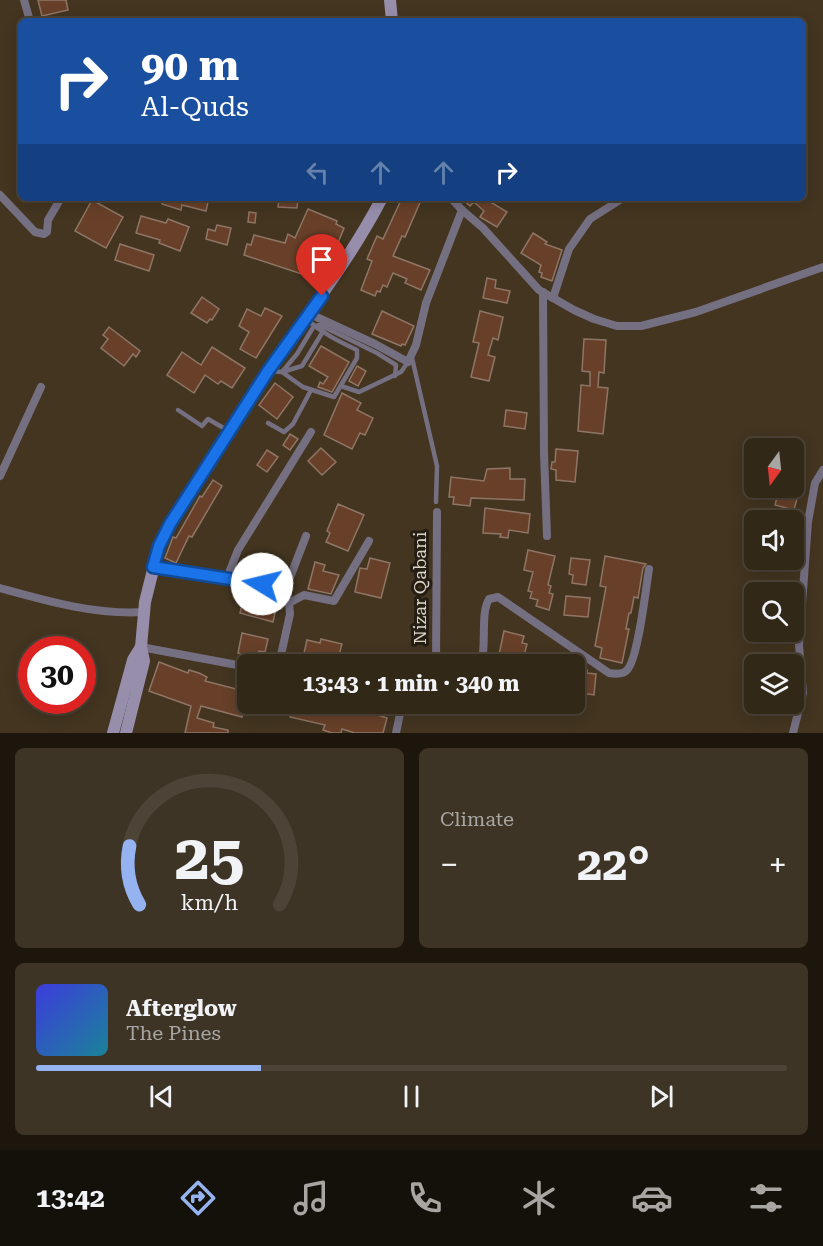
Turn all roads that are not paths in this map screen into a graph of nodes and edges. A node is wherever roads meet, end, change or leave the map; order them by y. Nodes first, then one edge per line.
1 (24, 0) edge
2 (390, 0) edge
3 (29, 18) edge
4 (392, 18) edge
5 (0, 195) edge
6 (59, 201) edge
7 (380, 201) edge
8 (454, 201) edge
9 (618, 201) edge
10 (462, 210) junction
11 (823, 267) edge
12 (543, 292) junction
13 (553, 298) junction
14 (310, 319) junction
15 (322, 333) junction
16 (358, 348) junction
17 (410, 358) junction
18 (268, 371) junction
19 (282, 372) junction
20 (395, 376) junction
21 (341, 386) junction
22 (40, 387) dead end
23 (311, 390) junction
24 (178, 410) dead end
25 (268, 423) dead end
26 (230, 431) junction
27 (311, 432) dead end
28 (823, 470) edge
29 (0, 477) edge
30 (436, 502) dead end
31 (437, 512) dead end
32 (306, 536) dead end
33 (547, 536) dead end
34 (369, 541) dead end
35 (153, 567) junction
36 (649, 569) dead end
37 (227, 578) junction
38 (0, 588) edge
39 (284, 593) junction
40 (289, 603) junction
41 (144, 612) junction
42 (141, 647) junction
43 (281, 654) edge
44 (436, 654) edge
45 (483, 654) edge
46 (581, 654) edge
47 (585, 657) edge
48 (237, 665) edge
49 (400, 714) edge
50 (112, 733) edge
51 (126, 733) edge
52 (396, 733) edge
53 (793, 733) edge

1 - 3 street
2 - 4 street
5 - 6 street
7 - 14 street
8 - 10 street
9 - 13 street
10 - 12 street
10 - 17 street
11 - 13 street
12 - 13 street
12 - 33 street
14 - 15 lane
14 - 16 lane
14 - 17 street
14 - 18 street
14 - 19 lane
15 - 16 lane
15 - 19 lane
16 - 20 lane
16 - 21 lane
17 - 20 lane
17 - 30 lane
18 - 19 lane
18 - 26 street
19 - 23 lane
20 - 21 lane
21 - 23 lane
22 - 29 street
23 - 25 lane
24 - 26 lane
26 - 35 street
27 - 37 street
28 - 53 street
31 - 44 street, Nizar Qabani
32 - 39 street
34 - 40 street
35 - 37 street
35 - 41 street
36 - 47 street
37 - 39 street
38 - 41 street
39 - 40 street
40 - 43 street
41 - 42 street
42 - 48 street
42 - 50 street
42 - 51 street
45 - 46 street
49 - 52 street

